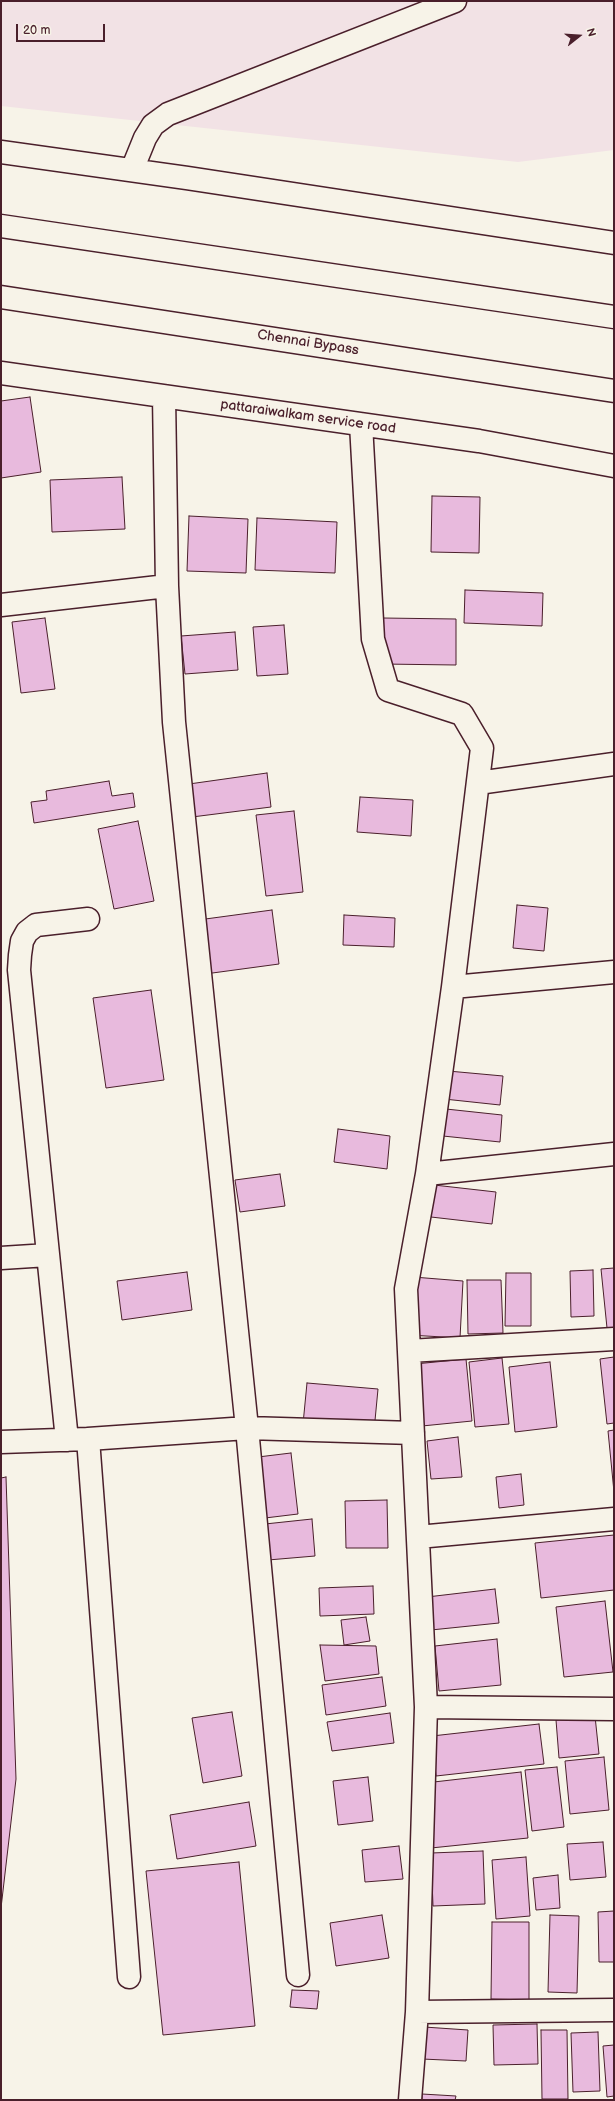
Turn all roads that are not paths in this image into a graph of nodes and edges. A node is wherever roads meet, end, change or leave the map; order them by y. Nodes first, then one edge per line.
1 (455, 1) edge
2 (1, 152) edge
3 (132, 170) junction
4 (1, 226) edge
5 (614, 243) edge
6 (1, 297) edge
7 (614, 317) edge
8 (1, 373) edge
9 (614, 391) edge
10 (164, 396) junction
11 (361, 424) junction
12 (614, 466) edge
13 (167, 586) junction
14 (1, 605) edge
15 (614, 764) edge
16 (478, 783) junction
17 (88, 919) dead end
18 (614, 972) edge
19 (453, 987) junction
20 (614, 1154) edge
21 (427, 1174) junction
22 (48, 1255) junction
23 (1, 1258) edge
24 (614, 1339) edge
25 (409, 1351) junction
26 (247, 1428) junction
27 (412, 1433) junction
28 (88, 1439) junction
29 (67, 1440) junction
30 (1, 1442) edge
31 (614, 1519) edge
32 (418, 1537) junction
33 (426, 1707) junction
34 (614, 1709) edge
35 (298, 1975) dead end
36 (129, 1977) dead end
37 (614, 2010) edge
38 (417, 2012) junction
39 (410, 2100) edge

1 - 3 main road
2 - 3 main road
3 - 5 main road
4 - 7 main road
6 - 9 main road, Chennai Bypass
8 - 10 main road, pattaraiwalkam service road
10 - 11 main road, pattaraiwalkam service road
10 - 13 main road
11 - 12 main road, pattaraiwalkam service road
11 - 16 main road
13 - 14 main road
13 - 26 main road
15 - 16 main road
16 - 19 main road
17 - 22 main road
18 - 19 main road
19 - 21 main road
20 - 21 main road
21 - 25 main road
22 - 23 main road
22 - 29 main road
24 - 25 main road
25 - 27 main road
26 - 27 main road
26 - 28 main road
26 - 35 main road
27 - 32 main road
28 - 29 main road
28 - 36 main road
29 - 30 main road
31 - 32 main road
32 - 33 main road
33 - 34 main road
33 - 38 main road
37 - 38 main road
38 - 39 main road

